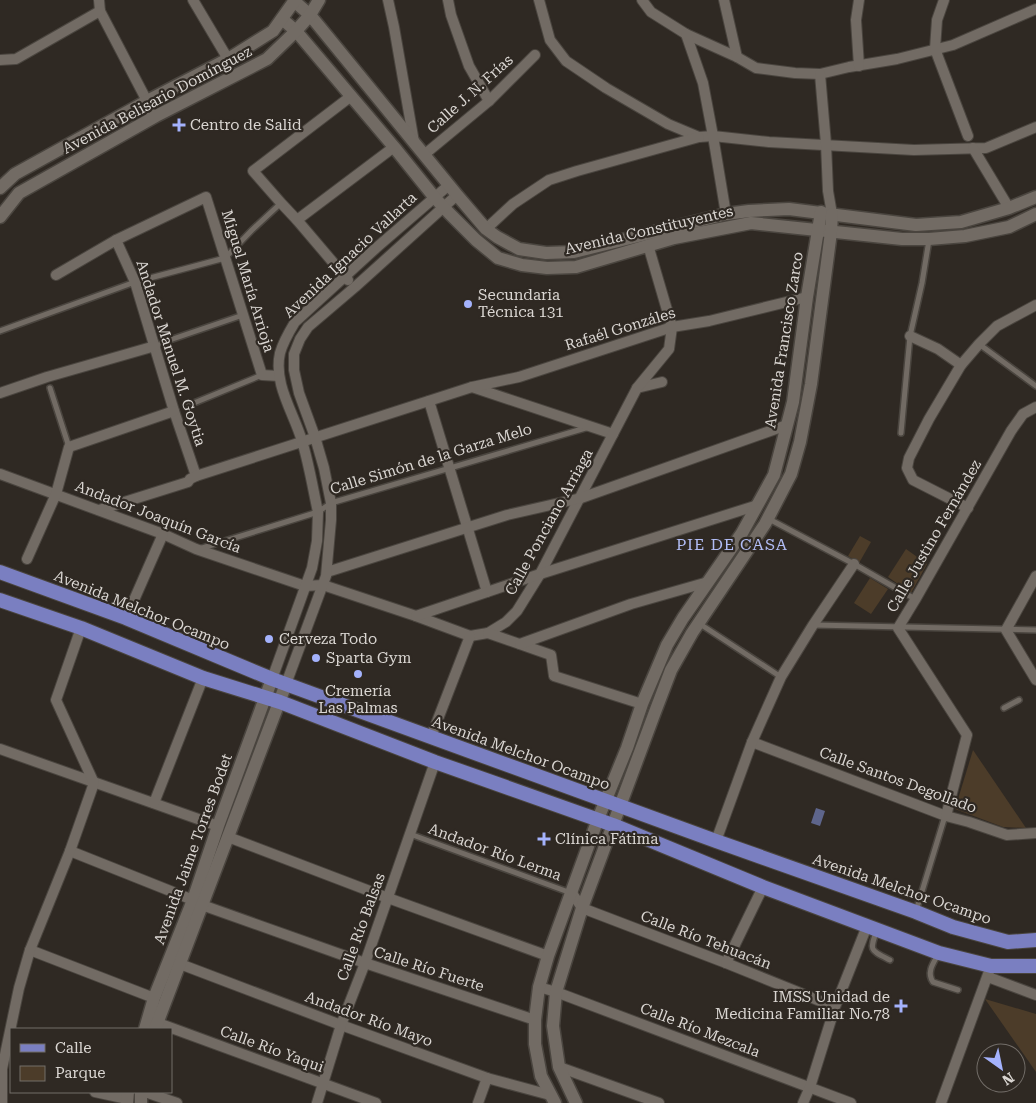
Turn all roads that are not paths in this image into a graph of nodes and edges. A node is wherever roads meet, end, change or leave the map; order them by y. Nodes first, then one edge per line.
1 (99, 0) edge
2 (194, 0) edge
3 (294, 0) edge
4 (319, 0) edge
5 (388, 0) edge
6 (448, 0) edge
7 (539, 0) edge
8 (642, 0) edge
9 (724, 0) edge
10 (859, 0) edge
11 (944, 0) edge
12 (1036, 9) edge
13 (100, 11) junction
14 (310, 15) junction
15 (282, 19) junction
16 (296, 32) junction
17 (686, 34) junction
18 (935, 49) junction
19 (535, 55) dead end
20 (737, 57) junction
21 (228, 59) junction
22 (0, 60) edge
23 (859, 66) junction
24 (820, 74) junction
25 (350, 97) junction
26 (146, 101) junction
27 (489, 101) junction
28 (153, 118) junction
29 (1036, 127) edge
30 (714, 136) junction
31 (968, 136) dead end
32 (699, 137) junction
33 (414, 142) junction
34 (826, 144) junction
35 (394, 147) junction
36 (973, 148) junction
37 (425, 154) junction
38 (0, 188) edge
39 (453, 190) junction
40 (1036, 197) edge
41 (439, 202) junction
42 (281, 203) junction
43 (1009, 208) junction
44 (826, 213) junction
45 (726, 214) junction
46 (1036, 214) edge
47 (0, 217) edge
48 (297, 220) junction
49 (881, 221) junction
50 (486, 229) junction
51 (682, 230) junction
52 (825, 231) junction
53 (877, 237) junction
54 (930, 239) junction
55 (116, 240) junction
56 (648, 245) junction
57 (225, 258) junction
58 (56, 275) dead end
59 (345, 276) junction
60 (135, 282) junction
61 (355, 287) junction
62 (807, 297) junction
63 (1036, 305) edge
64 (243, 315) junction
65 (672, 327) junction
66 (0, 331) edge
67 (910, 336) junction
68 (979, 344) junction
69 (158, 345) junction
70 (961, 365) junction
71 (262, 376) junction
72 (279, 376) junction
73 (662, 382) dead end
74 (1036, 386) edge
75 (472, 387) junction
76 (50, 388) dead end
77 (637, 388) junction
78 (0, 393) edge
79 (429, 401) junction
80 (189, 405) dead end
81 (1036, 407) edge
82 (174, 410) junction
83 (787, 425) junction
84 (590, 427) junction
85 (901, 433) dead end
86 (614, 434) junction
87 (315, 437) junction
88 (302, 441) junction
89 (69, 447) junction
90 (450, 469) junction
91 (0, 474) edge
92 (196, 476) junction
93 (56, 494) junction
94 (581, 498) junction
95 (331, 503) junction
96 (758, 505) junction
97 (968, 508) junction
98 (99, 510) junction
99 (318, 512) junction
100 (767, 518) junction
101 (468, 528) junction
102 (163, 534) junction
103 (196, 549) junction
104 (27, 559) dead end
105 (854, 564) junction
106 (0, 572) edge
107 (327, 572) junction
108 (540, 574) junction
109 (1036, 576) edge
110 (708, 582) junction
111 (323, 585) junction
112 (305, 586) junction
113 (487, 592) junction
114 (0, 600) edge
115 (134, 600) dead end
116 (915, 600) junction
117 (416, 616) junction
118 (699, 624) junction
119 (813, 625) junction
120 (81, 628) junction
121 (898, 628) junction
122 (1006, 630) junction
123 (1036, 630) edge
124 (488, 633) junction
125 (470, 636) junction
126 (520, 644) junction
127 (781, 677) junction
128 (203, 678) junction
129 (272, 679) junction
130 (1036, 680) edge
131 (286, 684) junction
132 (265, 698) junction
133 (1019, 700) dead end
134 (280, 702) junction
135 (642, 704) junction
136 (1004, 708) dead end
137 (431, 737) junction
138 (752, 742) junction
139 (0, 749) edge
140 (435, 762) junction
141 (94, 783) junction
142 (605, 801) junction
143 (154, 803) junction
144 (620, 807) junction
145 (946, 816) junction
146 (598, 820) junction
147 (613, 825) junction
148 (218, 826) junction
149 (1036, 833) edge
150 (410, 834) junction
151 (228, 837) junction
152 (716, 842) junction
153 (70, 851) junction
154 (762, 887) junction
155 (572, 893) junction
156 (388, 898) junction
157 (197, 903) junction
158 (582, 908) junction
159 (916, 912) junction
160 (872, 928) junction
161 (1036, 940) edge
162 (30, 950) junction
163 (939, 953) junction
164 (548, 956) junction
165 (890, 960) dead end
166 (365, 963) junction
167 (726, 963) junction
168 (180, 964) junction
169 (1036, 966) edge
170 (989, 972) junction
171 (539, 987) junction
172 (958, 990) dead end
173 (556, 992) junction
174 (1036, 995) edge
175 (154, 998) junction
176 (835, 1007) junction
177 (535, 1020) junction
178 (157, 1026) edge
179 (341, 1026) junction
180 (13, 1028) edge
181 (145, 1028) edge
182 (172, 1031) edge
183 (10, 1050) edge
184 (559, 1067) junction
185 (7, 1070) edge
186 (487, 1078) junction
187 (323, 1084) junction
188 (810, 1087) junction
189 (100, 1093) edge
190 (148, 1093) edge
191 (127, 1098) edge
192 (553, 1099) edge
193 (2, 1103) edge
194 (177, 1103) edge
195 (317, 1103) edge
196 (376, 1103) edge
197 (478, 1103) edge
198 (576, 1103) edge
199 (660, 1103) edge
200 (803, 1103) edge
201 (851, 1103) edge
202 (941, 1103) edge

1 - 13 street
2 - 21 street
3 - 14 street, Avenida Constituyentes
3 - 15 street, Avenida Belisario Domínguez
4 - 14 street, Avenida Belisario Domínguez
5 - 33 street
6 - 27 street
7 - 32 street
8 - 17 street
9 - 20 street
10 - 23 street
11 - 18 street
12 - 18 street
13 - 22 street
13 - 26 street
14 - 16 street, Avenida Belisario Domínguez
14 - 33 street, Avenida Constituyentes
15 - 16 street, Avenida Constituyentes
15 - 21 street, Avenida Belisario Domínguez
16 - 25 street, Avenida Constituyentes
16 - 28 street, Avenida Belisario Domínguez
17 - 20 street
17 - 30 street
18 - 23 street
18 - 31 street
19 - 27 street, Calle J. N. Frías
20 - 24 street
21 - 26 street, Avenida Belisario Domínguez
23 - 24 street
24 - 34 street
25 - 35 street, Avenida Constituyentes
25 - 42 street
26 - 28 street
26 - 38 street, Avenida Belisario Domínguez
27 - 37 street, Calle J. N. Frías
28 - 47 street, Avenida Belisario Domínguez
29 - 36 street
30 - 32 street
30 - 34 street
30 - 45 street
32 - 50 street
33 - 37 street, Avenida Constituyentes
34 - 36 street
34 - 44 street
35 - 41 street, Avenida Constituyentes
35 - 48 street
36 - 43 street
37 - 39 street, Avenida Constituyentes
39 - 41 street, Avenida Ignacio Vallarta
39 - 50 street, Avenida Constituyentes
40 - 43 street, Avenida Constituyentes
41 - 56 street, Avenida Constituyentes
41 - 59 street, Avenida Ignacio Vallarta
41 - 61 street, Avenida Ignacio Vallarta
42 - 48 street
42 - 57 lane
43 - 49 street, Avenida Constituyentes
44 - 45 street, Avenida Constituyentes
44 - 49 street, Avenida Constituyentes
44 - 52 street, Avenida Francisco Zarco
45 - 51 street, Avenida Constituyentes
46 - 54 street, Avenida Constituyentes
48 - 59 street
49 - 53 street
50 - 51 street, Avenida Constituyentes
51 - 52 street, Avenida Constituyentes
51 - 56 street, Avenida Constituyentes
52 - 53 street, Avenida Constituyentes
52 - 62 street, Avenida Francisco Zarco
52 - 100 street, Avenida Francisco Zarco
53 - 54 street, Avenida Constituyentes
54 - 67 lane
55 - 57 street, Miguel María Arrioja
55 - 58 street, Miguel María Arrioja
55 - 60 street, Andador Manuel M. Goytia
56 - 65 street
57 - 60 lane
57 - 64 street, Miguel María Arrioja
59 - 61 street
59 - 72 street, Avenida Ignacio Vallarta
60 - 66 lane
60 - 69 street, Andador Manuel M. Goytia
61 - 87 street, Avenida Ignacio Vallarta
62 - 65 street, Rafaél Gonzáles
62 - 83 street, Avenida Francisco Zarco
63 - 68 street
64 - 69 lane
64 - 71 street, Miguel María Arrioja
65 - 75 street, Rafaél Gonzáles
65 - 77 street, Calle Ponciano Arriaga
67 - 70 street
67 - 85 lane
68 - 70 street
68 - 74 lane
69 - 78 street
69 - 82 street, Andador Manuel M. Goytia
70 - 97 street
71 - 72 street, Miguel María Arrioja
71 - 80 lane
72 - 88 street, Avenida Ignacio Vallarta
73 - 77 street
75 - 79 street, Rafaél Gonzáles
75 - 84 street
76 - 89 lane
77 - 86 street, Calle Ponciano Arriaga
79 - 87 street, Rafaél Gonzáles
79 - 90 street
81 - 97 street, Calle Justino Fernández
82 - 89 street
82 - 92 street, Andador Manuel M. Goytia
83 - 94 street
83 - 96 street, Avenida Francisco Zarco
84 - 86 street
84 - 90 lane, Calle Simón de la Garza Melo
86 - 94 street, Calle Ponciano Arriaga
87 - 88 street, Rafaél Gonzáles
87 - 95 street, Avenida Ignacio Vallarta
88 - 92 street, Rafaél Gonzáles
88 - 99 street, Avenida Ignacio Vallarta
89 - 93 street
90 - 95 lane, Calle Simón de la Garza Melo
90 - 101 street
91 - 93 street, Andador Joaquín García
92 - 98 street, Rafaél Gonzáles
93 - 98 street, Andador Joaquín García
93 - 104 street
94 - 101 street
94 - 108 street, Calle Ponciano Arriaga
95 - 99 lane, Calle Simón de la Garza Melo
95 - 107 street, Avenida Ignacio Vallarta
96 - 108 street
96 - 110 street, Avenida Francisco Zarco
97 - 116 street, Calle Justino Fernández
98 - 102 street, Andador Joaquín García
99 - 103 lane, Calle Simón de la Garza Melo
99 - 112 street, Avenida Ignacio Vallarta
100 - 105 lane
100 - 118 street, Avenida Francisco Zarco
101 - 107 street
101 - 113 street
102 - 103 street, Andador Joaquín García
102 - 115 street
103 - 112 street, Andador Joaquín García
105 - 116 lane
105 - 119 street
106 - 129 main road, Avenida Melchor Ocampo
107 - 111 street, Avenida Ignacio Vallarta
108 - 113 street
108 - 124 street, Calle Ponciano Arriaga
109 - 122 street
110 - 126 street
110 - 135 street, Avenida Francisco Zarco
111 - 112 street, Calle Ponciano Arriaga
111 - 117 street, Calle Ponciano Arriaga
111 - 131 street, Avenida Ignacio Vallarta
112 - 129 street, Avenida Ignacio Vallarta
113 - 117 street
114 - 120 main road
116 - 121 street, Calle Justino Fernández
117 - 125 street, Calle Ponciano Arriaga
118 - 127 lane
118 - 144 street, Avenida Francisco Zarco
119 - 121 lane
119 - 127 street
120 - 128 main road
120 - 141 street
121 - 122 lane
121 - 145 street, Calle Justino Fernández
122 - 123 lane
122 - 130 street
124 - 125 street, Calle Ponciano Arriaga
124 - 126 street
125 - 137 street
126 - 135 street
127 - 138 street
128 - 132 main road
128 - 143 street
129 - 131 main road, Avenida Melchor Ocampo
129 - 132 street, Avenida Jaime Torres Bodet
131 - 134 street, Avenida Jaime Torres Bodet
131 - 137 main road, Avenida Melchor Ocampo
132 - 134 main road
132 - 148 street, Avenida Jaime Torres Bodet
133 - 136 lane
134 - 140 main road
134 - 151 street, Avenida Jaime Torres Bodet
135 - 142 street, Avenida Francisco Zarco
137 - 142 main road, Avenida Melchor Ocampo
138 - 145 street, Calle Santos Degollado
138 - 152 street
139 - 141 street
140 - 146 main road
140 - 150 street, Calle Río Balsas
141 - 143 street
141 - 153 street
142 - 144 main road, Avenida Melchor Ocampo
142 - 146 street, Avenida Francisco Zarco
143 - 148 street
144 - 147 street, Avenida Francisco Zarco
144 - 152 main road, Avenida Melchor Ocampo
145 - 149 street, Calle Santos Degollado
145 - 159 lane
146 - 147 main road
146 - 155 street, Avenida Francisco Zarco
147 - 154 main road
147 - 158 street, Avenida Francisco Zarco
148 - 157 street, Avenida Jaime Torres Bodet
150 - 155 lane, Andador Río Lerma
150 - 156 street, Calle Río Balsas
151 - 156 street
151 - 157 street, Avenida Jaime Torres Bodet
152 - 159 main road, Avenida Melchor Ocampo
153 - 157 street, Calle Río Fuerte
153 - 162 street
154 - 160 main road
154 - 167 street
155 - 158 street
155 - 164 street, Avenida Francisco Zarco
156 - 164 street
156 - 166 street, Calle Río Balsas
157 - 166 street, Calle Río Fuerte
157 - 168 street, Avenida Jaime Torres Bodet
157 - 175 street, Avenida Jaime Torres Bodet
158 - 167 street, Calle Río Tehuacán
158 - 173 street, Avenida Francisco Zarco
159 - 161 main road, Avenida Melchor Ocampo
160 - 163 main road
160 - 165 lane
160 - 176 street
162 - 175 street
162 - 180 street
163 - 170 main road
163 - 172 lane
164 - 171 street, Avenida Francisco Zarco
166 - 177 street, Calle Río Fuerte
166 - 179 street, Calle Río Balsas
167 - 176 street, Calle Río Tehuacán
168 - 178 street, Avenida Jaime Torres Bodet
168 - 179 street, Andador Río Mayo
169 - 170 main road
170 - 174 street
170 - 202 street
171 - 173 street, Calle Río Mezcala
171 - 177 street, Avenida Francisco Zarco
173 - 184 street, Avenida Francisco Zarco
173 - 188 street, Calle Río Mezcala
175 - 181 street, Avenida Jaime Torres Bodet
176 - 188 street
177 - 192 street, Avenida Francisco Zarco
179 - 186 street, Andador Río Mayo
179 - 187 street, Calle Río Balsas
182 - 187 street, Calle Río Yaqui
183 - 185 street
184 - 198 street, Avenida Francisco Zarco
184 - 199 street
185 - 193 street
186 - 192 street, Andador Río Mayo
186 - 197 street
187 - 195 street, Calle Río Balsas
187 - 196 street, Calle Río Yaqui
188 - 200 street
188 - 201 street, Calle Río Mezcala
189 - 191 street
190 - 194 street

